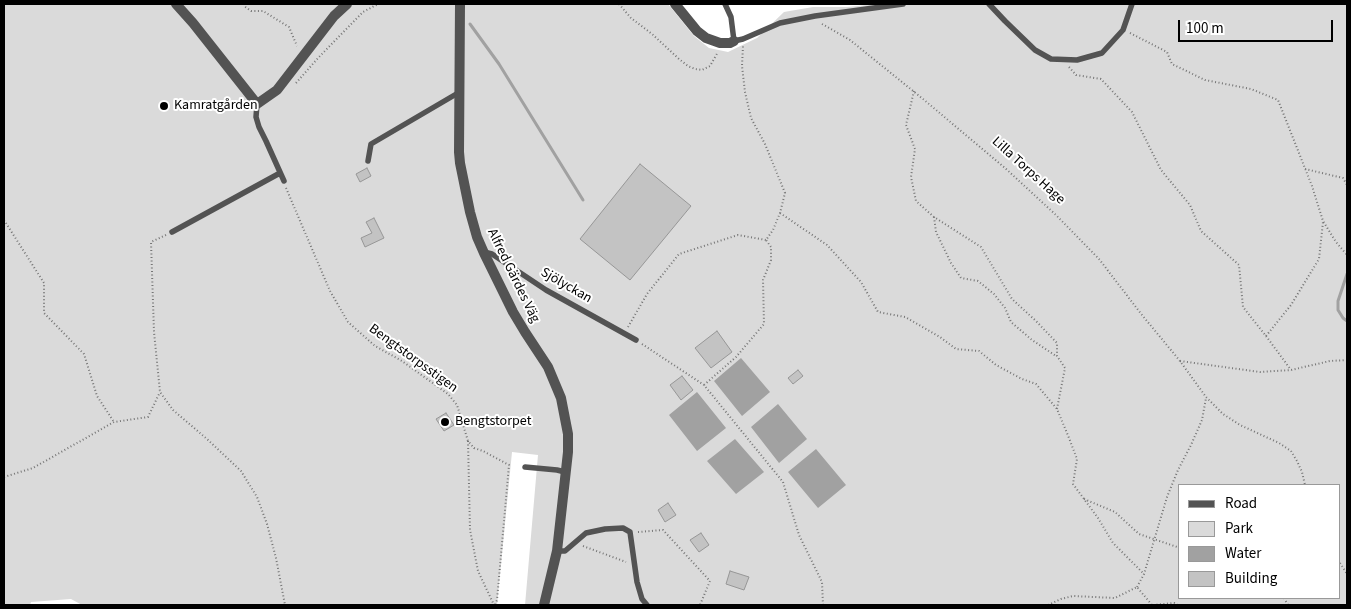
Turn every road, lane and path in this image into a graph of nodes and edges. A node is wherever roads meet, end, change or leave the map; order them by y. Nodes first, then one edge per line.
1 (176, 4) edge
2 (244, 4) edge
3 (347, 4) edge
4 (378, 4) edge
5 (460, 4) edge
6 (619, 4) edge
7 (675, 4) edge
8 (726, 4) edge
9 (903, 4) edge
10 (989, 4) edge
11 (1132, 4) edge
12 (815, 16) junction
13 (1123, 30) junction
14 (739, 40) junction
15 (720, 43) junction
16 (302, 57) junction
17 (1063, 60) junction
18 (295, 85) dead end
19 (914, 91) junction
20 (458, 94) junction
21 (257, 104) junction
22 (368, 161) dead end
23 (1305, 169) junction
24 (280, 173) junction
25 (284, 180) joint
26 (1347, 185) edge
27 (780, 213) junction
28 (934, 217) junction
29 (4, 220) edge
30 (1323, 221) junction
31 (172, 232) joint
32 (766, 240) junction
33 (484, 254) junction
34 (1347, 254) edge
35 (624, 334) junction
36 (1266, 336) junction
37 (636, 340) joint
38 (1057, 356) junction
39 (1347, 360) edge
40 (1180, 361) junction
41 (1291, 370) junction
42 (704, 385) junction
43 (160, 392) junction
44 (1206, 397) junction
45 (1057, 409) junction
46 (114, 422) junction
47 (468, 441) junction
48 (525, 467) dead end
49 (565, 472) junction
50 (4, 477) edge
51 (1305, 484) edge
52 (1082, 498) junction
53 (630, 532) junction
54 (1155, 540) junction
55 (574, 543) junction
56 (1178, 547) edge
57 (557, 551) junction
58 (635, 565) junction
59 (1144, 574) junction
60 (1137, 587) junction
61 (284, 605) edge
62 (495, 605) edge
63 (544, 605) edge
64 (646, 605) edge
65 (700, 605) edge
66 (823, 605) edge
67 (1048, 605) edge
68 (1152, 605) edge
69 (1178, 605) edge

1 - 21 street
2 - 16 path
3 - 16 street
4 - 18 path
5 - 20 street, Alfred Gärdes Väg
6 - 15 path
7 - 15 street
8 - 14 lane
9 - 12 lane
10 - 17 lane
11 - 13 lane
12 - 14 lane
12 - 19 path, Lilla Torps Hage
13 - 17 lane
13 - 23 path
14 - 15 street
14 - 27 path
16 - 21 street
17 - 36 path
19 - 28 path
19 - 40 path, Lilla Torps Hage
20 - 22 lane
20 - 33 street, Alfred Gärdes Väg
21 - 24 lane
23 - 26 path
23 - 30 path
24 - 25 lane
24 - 31 lane
25 - 47 path, Bengtstorpsstigen
27 - 32 path
27 - 45 path
28 - 38 path
28 - 38 path
29 - 46 path
30 - 34 path
30 - 36 path
31 - 43 path
32 - 35 path
32 - 42 path
33 - 35 lane, Sjölyckan
33 - 49 street, Alfred Gärdes Väg
35 - 37 lane, Sjölyckan
36 - 41 path
37 - 42 path
38 - 45 path
39 - 41 path
40 - 41 path
40 - 44 path, Lilla Torps Hage
42 - 66 path
43 - 46 path
43 - 61 path
44 - 51 path, Lilla Torps Hage
44 - 54 path
45 - 52 path
46 - 50 path
47 - 62 path, Bengtstorpsstigen
47 - 62 path
48 - 49 lane
49 - 57 street, Alfred Gärdes Väg
52 - 54 path
52 - 59 path
53 - 55 lane
53 - 58 lane
53 - 65 path
54 - 56 path
54 - 59 path
55 - 57 lane
55 - 58 path
57 - 63 street, Alfred Gärdes Väg
58 - 64 lane
59 - 60 path
60 - 67 path
60 - 68 path
68 - 69 path

